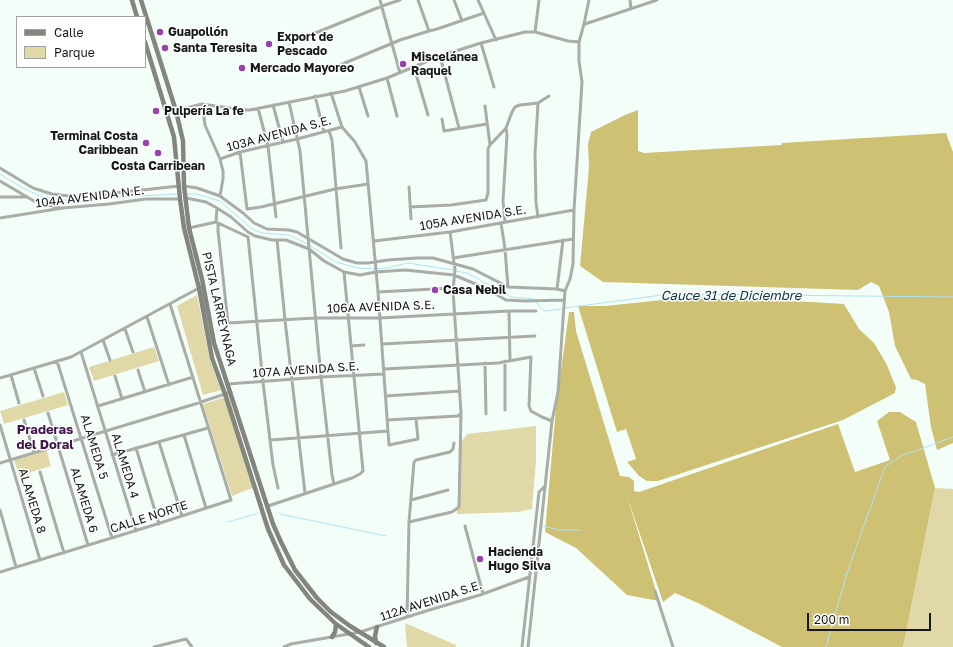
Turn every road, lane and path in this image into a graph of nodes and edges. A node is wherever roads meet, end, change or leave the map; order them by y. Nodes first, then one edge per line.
1 (132, 0) edge
2 (141, 0) edge
3 (380, 0) edge
4 (400, 0) edge
5 (418, 0) edge
6 (454, 0) edge
7 (478, 0) edge
8 (539, 0) edge
9 (630, 0) edge
10 (657, 0) edge
11 (588, 1) edge
12 (382, 6) junction
13 (631, 9) junction
14 (484, 13) junction
15 (137, 16) edge
16 (462, 21) junction
17 (584, 24) junction
18 (429, 31) junction
19 (535, 32) junction
20 (308, 36) dead end
21 (496, 40) junction
22 (579, 42) junction
23 (481, 43) junction
24 (391, 44) junction
25 (146, 45) edge
26 (440, 56) junction
27 (414, 67) junction
28 (321, 73) dead end
29 (400, 73) junction
30 (387, 78) junction
31 (359, 87) junction
32 (494, 87) dead end
33 (331, 93) junction
34 (315, 96) junction
35 (548, 96) dead end
36 (289, 102) junction
37 (538, 103) junction
38 (202, 104) junction
39 (273, 105) junction
40 (485, 106) dead end
41 (258, 108) junction
42 (176, 111) junction
43 (167, 113) junction
44 (428, 114) dead end
45 (368, 116) dead end
46 (397, 116) dead end
47 (442, 119) dead end
48 (487, 124) junction
49 (342, 127) junction
50 (459, 128) junction
51 (506, 128) junction
52 (330, 131) junction
53 (324, 132) junction
54 (297, 139) junction
55 (283, 142) junction
56 (490, 145) junction
57 (268, 146) junction
58 (240, 152) junction
59 (220, 159) junction
60 (0, 168) edge
61 (0, 181) edge
62 (368, 184) junction
63 (179, 187) junction
64 (184, 187) junction
65 (409, 187) dead end
66 (335, 189) junction
67 (220, 196) junction
68 (304, 196) junction
69 (0, 197) edge
70 (28, 198) junction
71 (180, 198) junction
72 (186, 198) junction
73 (275, 204) junction
74 (410, 207) junction
75 (63, 208) junction
76 (217, 208) junction
77 (574, 210) junction
78 (2, 217) edge
79 (276, 217) dead end
80 (538, 217) junction
81 (411, 219) dead end
82 (217, 222) junction
83 (505, 222) junction
84 (501, 223) junction
85 (189, 228) junction
86 (450, 232) junction
87 (255, 236) junction
88 (248, 237) junction
89 (573, 239) junction
90 (277, 240) junction
91 (562, 240) junction
92 (374, 241) junction
93 (308, 244) junction
94 (341, 248) dead end
95 (505, 249) junction
96 (453, 258) junction
97 (376, 264) junction
98 (454, 264) junction
99 (376, 271) junction
100 (344, 272) junction
101 (454, 275) junction
102 (508, 287) junction
103 (199, 288) junction
104 (453, 288) junction
105 (557, 289) junction
106 (378, 292) junction
107 (565, 292) junction
108 (565, 299) junction
109 (170, 304) junction
110 (509, 311) junction
111 (536, 311) dead end
112 (454, 314) junction
113 (147, 317) junction
114 (315, 318) junction
115 (348, 318) junction
116 (380, 318) junction
117 (285, 320) junction
118 (256, 321) junction
119 (125, 328) junction
120 (510, 336) junction
121 (535, 336) dead end
122 (103, 340) junction
123 (457, 340) junction
124 (382, 344) junction
125 (364, 345) dead end
126 (351, 346) junction
127 (81, 352) junction
128 (133, 352) dead end
129 (110, 360) dead end
130 (510, 360) junction
131 (57, 361) junction
132 (505, 361) junction
133 (485, 364) junction
134 (459, 365) junction
135 (34, 368) junction
136 (384, 369) junction
137 (138, 370) dead end
138 (384, 374) junction
139 (11, 375) junction
140 (116, 376) dead end
141 (353, 376) junction
142 (193, 377) junction
143 (321, 377) junction
144 (0, 378) edge
145 (292, 379) junction
146 (263, 382) junction
147 (169, 384) junction
148 (228, 384) junction
149 (460, 391) junction
150 (145, 392) junction
151 (231, 392) junction
152 (225, 394) junction
153 (43, 396) dead end
154 (386, 396) junction
155 (122, 399) junction
156 (200, 402) junction
157 (19, 403) dead end
158 (98, 406) junction
159 (504, 410) dead end
160 (48, 413) dead end
161 (461, 413) junction
162 (486, 414) dead end
163 (416, 419) junction
164 (24, 420) dead end
165 (387, 420) junction
166 (552, 420) junction
167 (0, 425) edge
168 (208, 428) junction
169 (105, 431) junction
170 (388, 432) junction
171 (358, 433) junction
172 (184, 435) junction
173 (327, 436) junction
174 (82, 438) junction
175 (299, 438) junction
176 (271, 440) junction
177 (159, 442) junction
178 (454, 443) dead end
179 (57, 445) junction
180 (136, 448) junction
181 (34, 452) junction
182 (112, 456) junction
183 (10, 460) junction
184 (0, 463) edge
185 (40, 472) dead end
186 (334, 484) junction
187 (545, 486) junction
188 (278, 488) dead end
189 (448, 490) dead end
190 (305, 492) junction
191 (411, 500) junction
192 (268, 506) junction
193 (206, 508) junction
194 (0, 510) edge
195 (182, 516) junction
196 (409, 522) junction
197 (159, 524) junction
198 (465, 526) dead end
199 (136, 531) junction
200 (112, 538) junction
201 (88, 545) junction
202 (64, 553) junction
203 (40, 560) junction
204 (16, 567) junction
205 (0, 572) edge
206 (529, 577) junction
207 (655, 590) dead end
208 (483, 594) junction
209 (407, 617) junction
210 (336, 624) junction
211 (376, 627) junction
212 (360, 632) junction
213 (350, 634) junction
214 (332, 637) junction
215 (376, 643) junction
216 (154, 647) edge
217 (192, 647) edge
218 (284, 647) edge
219 (369, 647) edge
220 (384, 647) edge
221 (522, 647) edge
222 (528, 647) edge
223 (673, 647) edge

1 - 15 main road
2 - 42 main road, PISTA LARREYNAGA
3 - 12 street
4 - 12 street
5 - 18 street
6 - 16 street
7 - 14 street
8 - 19 street
9 - 13 street
10 - 13 street
11 - 17 street
12 - 20 street
12 - 24 street
13 - 17 street
14 - 16 street
14 - 21 street
16 - 18 street
17 - 22 street
18 - 24 street
19 - 21 street
19 - 22 street
21 - 23 street
22 - 77 street
23 - 26 street
23 - 32 street
24 - 28 street
24 - 29 street
25 - 43 main road, PISTA LARREYNAGA
26 - 27 street
26 - 50 street
27 - 29 street
27 - 44 street
29 - 30 street
30 - 31 street
30 - 46 street
31 - 33 street
31 - 45 street
33 - 34 street
33 - 49 street
34 - 36 street
34 - 53 street
35 - 37 street
36 - 39 street
36 - 54 street
37 - 51 street
37 - 80 street
38 - 41 street
38 - 42 street
38 - 59 street
39 - 41 street
39 - 55 street
40 - 48 street
41 - 57 street
42 - 43 street
42 - 64 main road, PISTA LARREYNAGA
43 - 63 main road, PISTA LARREYNAGA
47 - 50 street
48 - 50 street
48 - 56 street
49 - 52 street, 103A AVENIDA S.E.
49 - 62 street
51 - 56 street
51 - 83 street
52 - 53 street, 103A AVENIDA S.E.
52 - 66 street
53 - 54 street, 103A AVENIDA S.E.
54 - 55 street, 103A AVENIDA S.E.
54 - 68 street
55 - 57 street, 103A AVENIDA S.E.
56 - 74 street
57 - 58 street, 103A AVENIDA S.E.
57 - 73 street
58 - 59 street, 103A AVENIDA S.E.
58 - 73 street
59 - 67 street
60 - 63 street
61 - 70 street
62 - 66 street
62 - 92 street
63 - 71 main road, PISTA LARREYNAGA
64 - 67 street
64 - 72 main road, PISTA LARREYNAGA
65 - 74 street
66 - 68 street
66 - 94 street
67 - 93 street
68 - 73 street
68 - 93 street
69 - 70 street
70 - 75 street
71 - 75 street, 104A AVENIDA N.E.
71 - 103 main road, PISTA LARREYNAGA
72 - 76 street
72 - 85 main road, PISTA LARREYNAGA
73 - 79 street
74 - 81 street
75 - 78 street, 104A AVENIDA N.E.
76 - 82 street
76 - 87 street
77 - 80 street, 105A AVENIDA S.E.
77 - 89 street
80 - 83 street, 105A AVENIDA S.E.
82 - 85 street
82 - 88 street
82 - 118 street, 106A AVENIDA S.E.
83 - 84 street, 105A AVENIDA S.E.
84 - 86 street, 105A AVENIDA S.E.
84 - 95 street
85 - 148 main road, PISTA LARREYNAGA
86 - 92 street, 105A AVENIDA S.E.
86 - 96 street
87 - 88 street
87 - 90 street
88 - 118 street
89 - 91 street
89 - 107 street
90 - 93 street
90 - 117 street
91 - 95 street
91 - 105 street
92 - 97 street
93 - 97 street
93 - 100 street
93 - 114 street
95 - 96 street
95 - 102 street
96 - 98 street
97 - 98 street
97 - 99 street
98 - 101 street
98 - 102 street
99 - 100 street
99 - 101 street
99 - 106 street
100 - 115 street
101 - 104 street
101 - 108 street
102 - 105 street
103 - 109 street
103 - 152 main road, PISTA LARREYNAGA
104 - 106 street
104 - 112 street
105 - 107 street
106 - 116 street
107 - 108 street
108 - 166 street
109 - 113 street
109 - 142 street, CALLE NORTE
110 - 111 street, 106A AVENIDA S.E.
110 - 112 street, 106A AVENIDA S.E.
110 - 120 street
112 - 116 street, 106A AVENIDA S.E.
112 - 123 street
113 - 119 street
113 - 147 street
114 - 115 street, 106A AVENIDA S.E.
114 - 117 street, 106A AVENIDA S.E.
114 - 143 street
115 - 116 street, 106A AVENIDA S.E.
115 - 126 street
116 - 124 street
117 - 118 street, 106A AVENIDA S.E.
117 - 145 street
118 - 146 street
119 - 122 street
119 - 128 street
120 - 121 street
120 - 123 street
120 - 130 street
122 - 127 street
122 - 129 street
123 - 124 street
123 - 134 street
124 - 136 street
125 - 126 street
126 - 141 street
127 - 131 street
127 - 158 street, ALAMEDA 4
130 - 132 street
130 - 166 street
131 - 135 street
131 - 174 street, ALAMEDA 5
132 - 133 street
132 - 159 street
133 - 134 street
133 - 162 street
134 - 136 street
134 - 149 street
135 - 139 street
135 - 153 street
136 - 138 street
137 - 150 street
138 - 141 street, 107A AVENIDA S.E.
138 - 154 street
139 - 144 street
139 - 157 street
140 - 155 street
141 - 143 street, 107A AVENIDA S.E.
141 - 171 street
142 - 147 street
142 - 156 street, CALLE NORTE
143 - 145 street, 107A AVENIDA S.E.
143 - 173 street
145 - 146 street, 107A AVENIDA S.E.
145 - 175 street
146 - 148 street, 107A AVENIDA S.E.
146 - 176 street
147 - 150 street
148 - 151 main road, PISTA LARREYNAGA
149 - 154 street
149 - 161 street
150 - 155 street
151 - 152 street
151 - 192 main road, PISTA LARREYNAGA
152 - 156 street
152 - 210 main road, PISTA LARREYNAGA
154 - 165 street
155 - 158 street
156 - 168 street, CALLE NORTE
156 - 169 street
158 - 169 street, ALAMEDA 4
160 - 179 street, ALAMEDA 6
161 - 163 street
161 - 196 street
163 - 165 street
163 - 170 street
164 - 181 street
165 - 170 street
166 - 187 street
167 - 183 street, ALAMEDA 8
168 - 172 street
168 - 193 street, CALLE NORTE
169 - 174 street
169 - 182 street, ALAMEDA 4
170 - 171 street
171 - 173 street
171 - 186 street
172 - 177 street
172 - 193 street
173 - 175 street
173 - 186 street
174 - 179 street
174 - 200 street, ALAMEDA 5
175 - 176 street
175 - 190 street
176 - 188 street
177 - 180 street
177 - 195 street
178 - 191 street
179 - 181 street
179 - 201 street, ALAMEDA 6
180 - 182 street
180 - 197 street
181 - 183 street
182 - 199 street, ALAMEDA 4
183 - 184 street
183 - 203 street, ALAMEDA 8
185 - 202 street
186 - 190 street
187 - 206 street
187 - 222 street
189 - 191 street
190 - 192 street
191 - 196 street
192 - 212 main road, PISTA LARREYNAGA
193 - 195 street, CALLE NORTE
194 - 204 street
195 - 197 street, CALLE NORTE
196 - 209 street
197 - 199 street, CALLE NORTE
198 - 208 street
199 - 200 street, CALLE NORTE
200 - 201 street, CALLE NORTE
201 - 202 street, CALLE NORTE
202 - 203 street, CALLE NORTE
203 - 204 street, CALLE NORTE
204 - 205 street, CALLE NORTE
206 - 208 street, 112A AVENIDA S.E.
206 - 221 street
207 - 223 street
208 - 209 street, 112A AVENIDA S.E.
209 - 211 street, 112A AVENIDA S.E.
210 - 213 main road, PISTA LARREYNAGA
210 - 214 main road
211 - 212 street, 112A AVENIDA S.E.
211 - 215 main road
212 - 213 street, 112A AVENIDA S.E.
212 - 215 main road, PISTA LARREYNAGA
213 - 214 street, 112A AVENIDA S.E.
213 - 219 main road, PISTA LARREYNAGA
214 - 218 street, 112A AVENIDA S.E.
215 - 220 main road, PISTA LARREYNAGA
216 - 217 street

